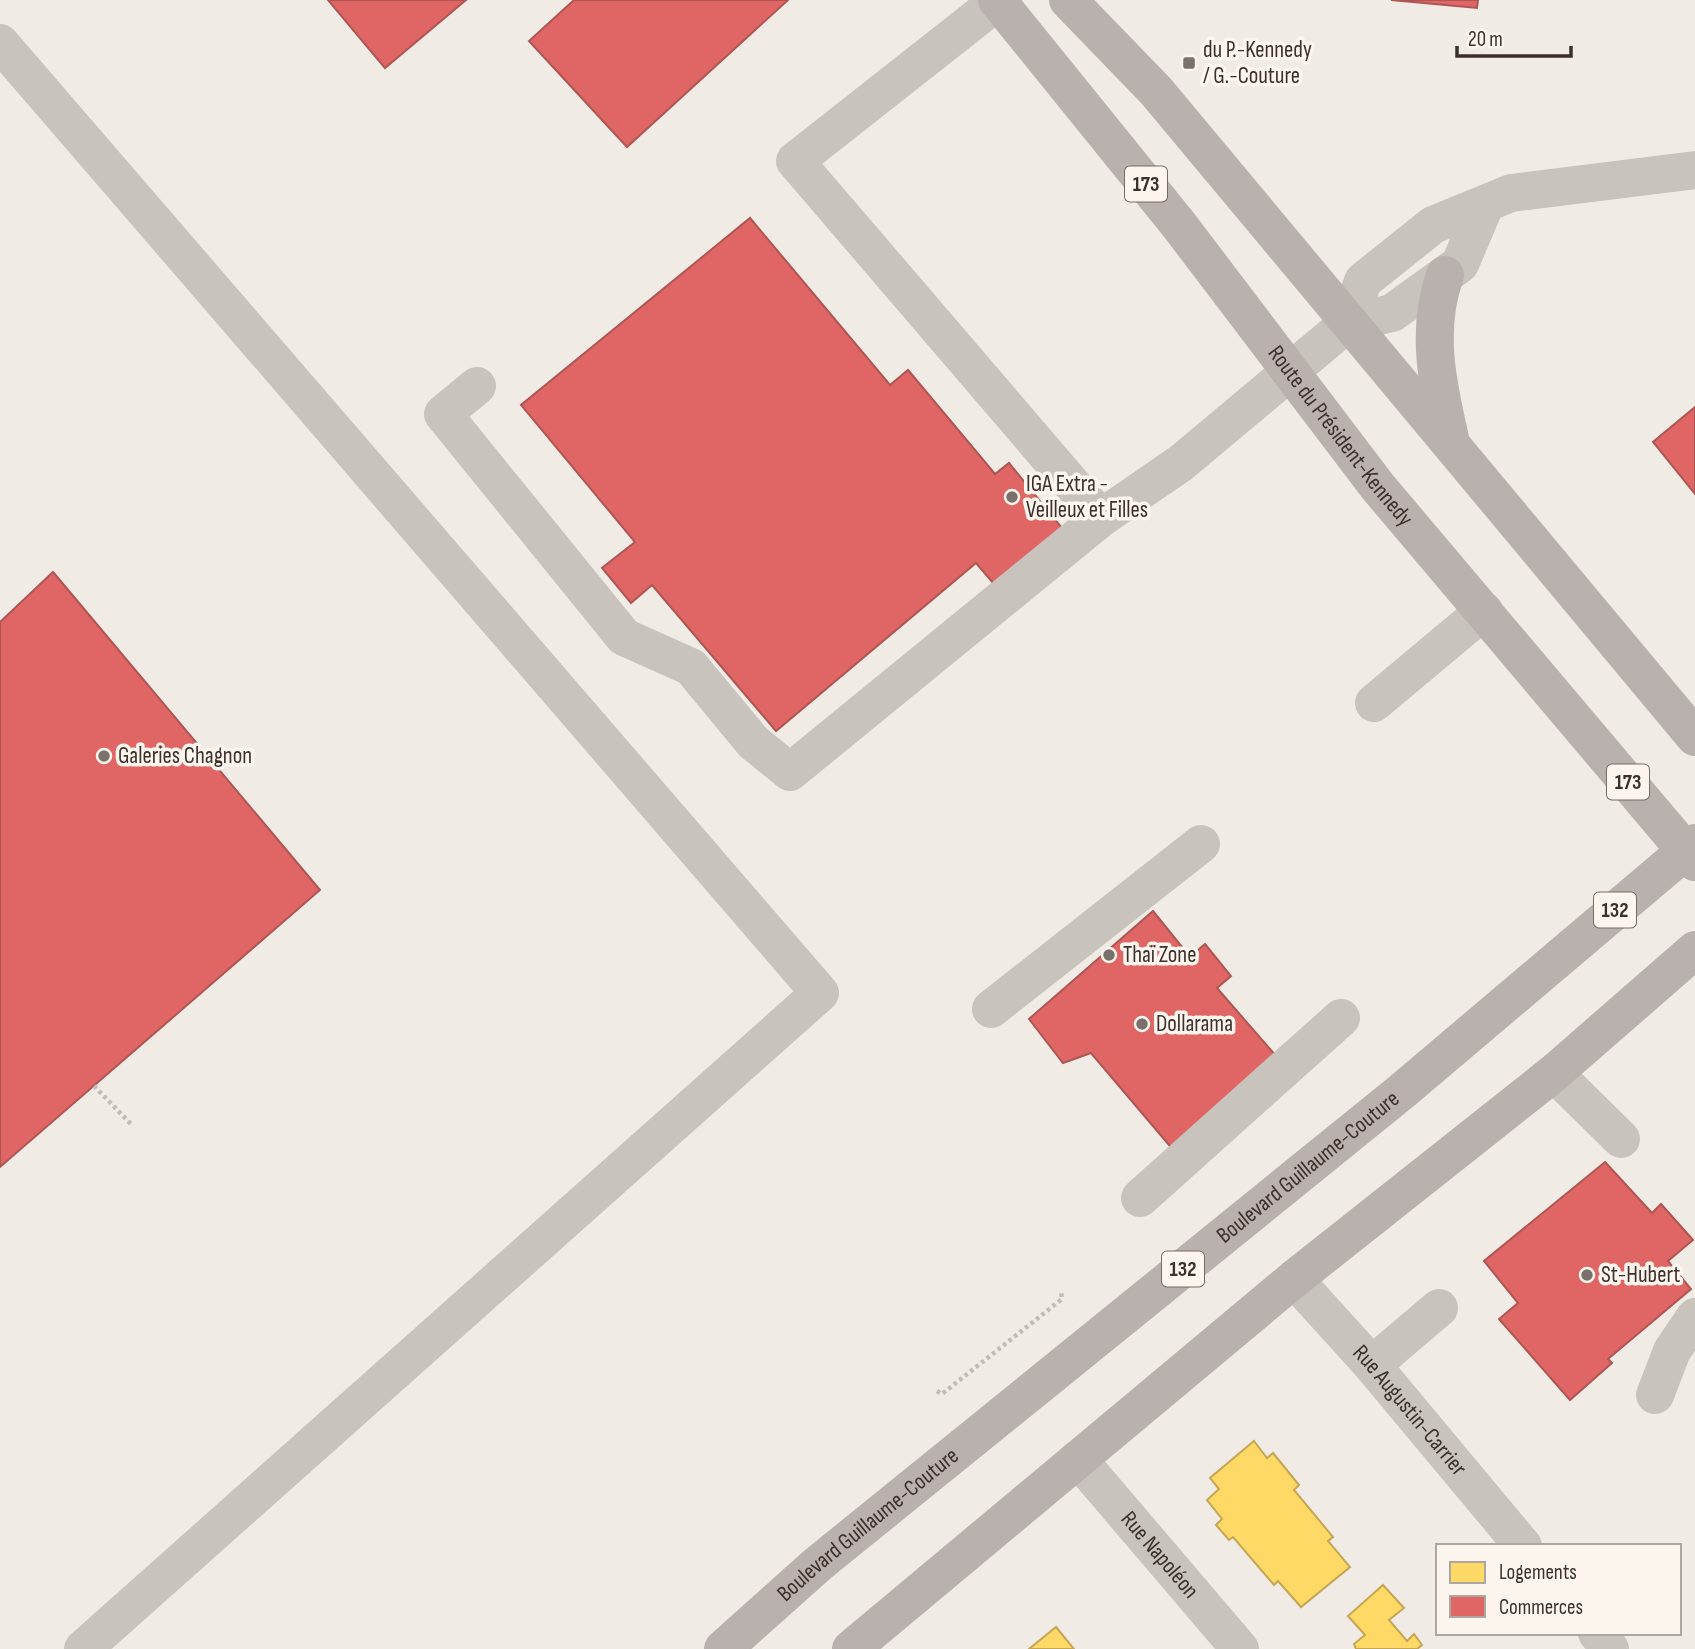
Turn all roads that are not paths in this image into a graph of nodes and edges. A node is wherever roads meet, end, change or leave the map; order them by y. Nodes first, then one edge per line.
1 (1068, 0) edge
2 (997, 1) edge
3 (0, 43) edge
4 (1695, 170) edge
5 (1485, 205) junction
6 (1445, 275) junction
7 (1348, 323) junction
8 (1290, 372) junction
9 (477, 386) dead end
10 (1452, 449) junction
11 (1101, 518) junction
12 (1484, 611) junction
13 (1374, 703) dead end
14 (1695, 737) edge
15 (1201, 844) dead end
16 (1692, 852) edge
17 (1695, 950) edge
18 (991, 1009) dead end
19 (1341, 1018) dead end
20 (1554, 1073) junction
21 (1621, 1139) dead end
22 (1140, 1198) dead end
23 (1294, 1279) junction
24 (1439, 1308) dead end
25 (1695, 1317) edge
26 (1372, 1365) junction
27 (1655, 1395) dead end
28 (1078, 1459) junction
29 (1521, 1544) edge
30 (1599, 1635) edge
31 (865, 1644) edge
32 (83, 1649) edge
33 (723, 1649) edge
34 (1240, 1649) edge
35 (1610, 1649) edge

1 - 7 main road
2 - 8 main road, Route du Président-Kennedy / 173
2 - 11 street
3 - 32 street
4 - 5 street
5 - 6 street
5 - 7 street
6 - 7 street
6 - 10 main road
7 - 8 street
7 - 10 main road
8 - 11 street
8 - 12 main road, Route du Président-Kennedy / 173
9 - 11 street
10 - 14 main road
12 - 13 street
12 - 16 main road, Route du Président-Kennedy / 173
15 - 18 street
16 - 33 main road, Boulevard Guillaume-Couture / 132
17 - 20 main road
19 - 22 street
20 - 21 street
20 - 23 main road
23 - 26 street, Rue Augustin-Carrier
23 - 28 main road
24 - 26 street
25 - 27 street
26 - 29 street, Rue Augustin-Carrier
28 - 31 main road
28 - 34 street, Rue Napoléon
30 - 35 street

